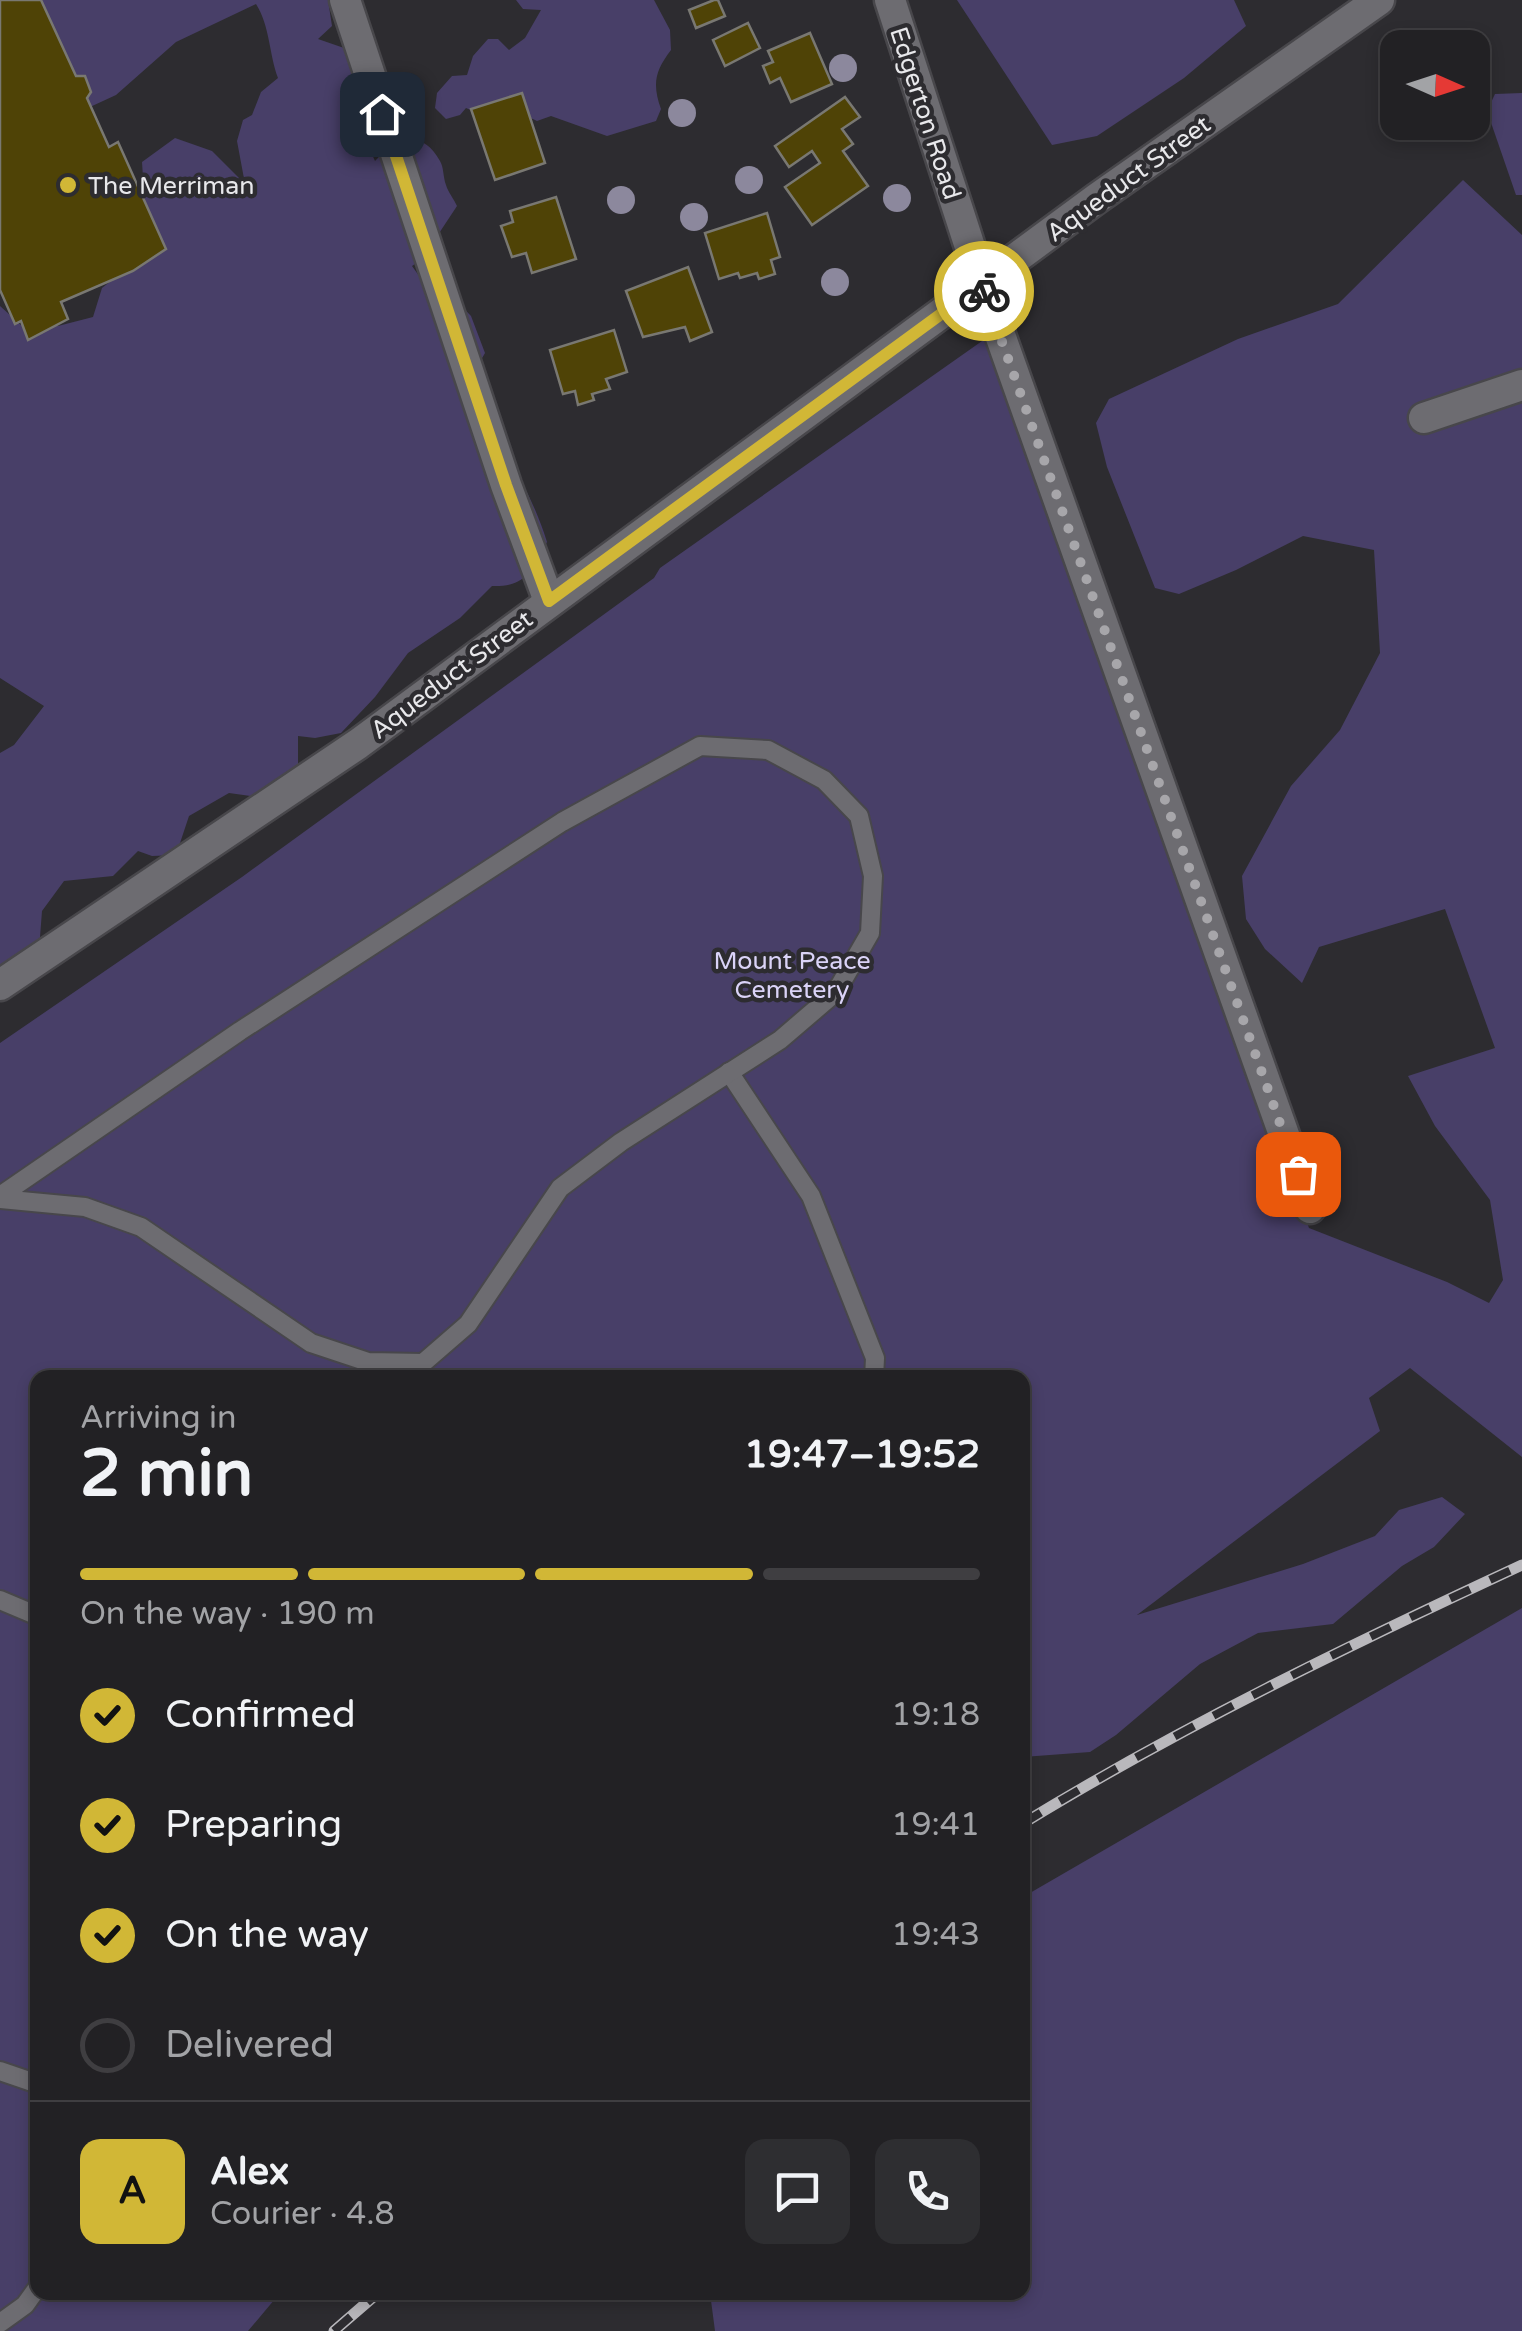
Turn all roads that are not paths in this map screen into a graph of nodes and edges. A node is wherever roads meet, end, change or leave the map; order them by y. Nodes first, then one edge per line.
1 (345, 0) edge
2 (890, 0) edge
3 (1379, 0) edge
4 (982, 284) junction
5 (1522, 385) edge
6 (1424, 418) dead end
7 (549, 601) junction
8 (0, 985) edge
9 (729, 1072) junction
10 (0, 1198) edge
11 (1310, 1208) dead end
12 (874, 1370) edge
13 (0, 1600) edge
14 (30, 1613) edge
15 (0, 2071) edge
16 (30, 2081) edge
17 (30, 2298) edge
18 (0, 2323) edge

1 - 7 street
2 - 4 street, Edgerton Road
3 - 4 street, Aqueduct Street
4 - 7 street, Aqueduct Street
4 - 11 street, Edgerton Road
5 - 6 street
7 - 8 street, Aqueduct Street
9 - 10 lane
9 - 10 lane
9 - 12 lane
13 - 14 lane
15 - 16 lane
17 - 18 lane

